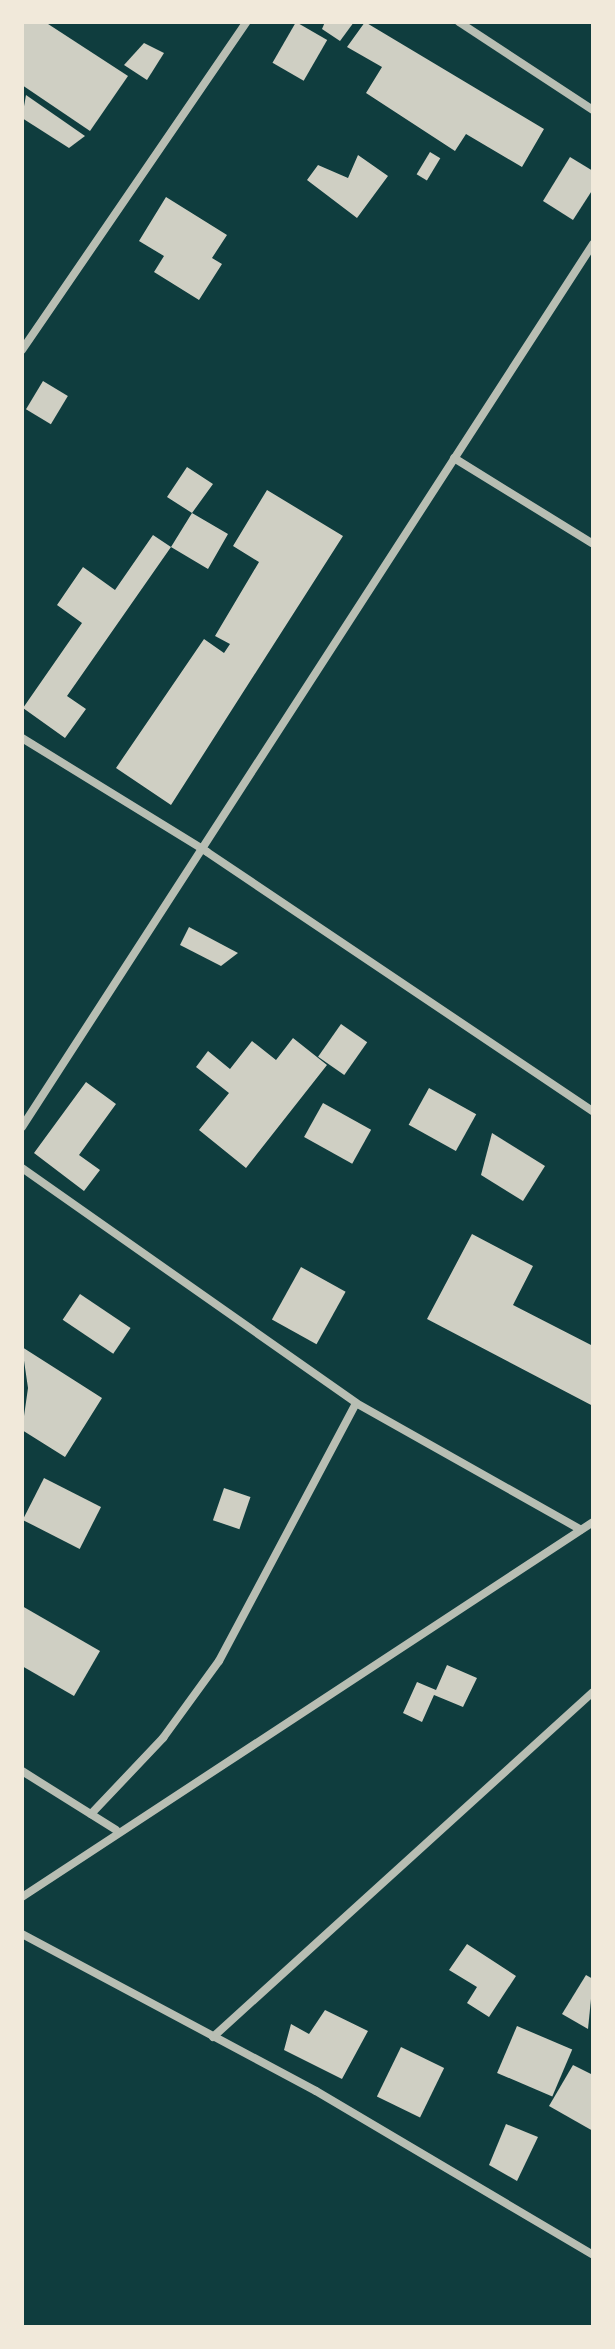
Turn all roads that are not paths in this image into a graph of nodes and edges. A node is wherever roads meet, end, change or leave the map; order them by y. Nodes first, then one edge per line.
1 (247, 22) edge
2 (459, 22) edge
3 (593, 110) edge
4 (593, 244) edge
5 (22, 350) edge
6 (454, 458) junction
7 (593, 544) edge
8 (22, 738) edge
9 (207, 852) junction
10 (593, 1111) edge
11 (22, 1127) edge
12 (22, 1168) edge
13 (356, 1403) junction
14 (593, 1522) edge
15 (581, 1530) junction
16 (593, 1692) edge
17 (22, 1771) edge
18 (91, 1814) junction
19 (116, 1830) junction
20 (22, 1897) edge
21 (22, 1934) edge
22 (213, 2037) junction
23 (593, 2255) edge

1 - 5 street
2 - 3 street
4 - 6 street
6 - 7 street
6 - 9 street
8 - 9 street
9 - 10 street
9 - 11 street
12 - 13 street
13 - 15 street
13 - 18 street
14 - 15 street
15 - 19 street
16 - 22 street
17 - 18 street
18 - 19 street
19 - 20 street
21 - 22 street
22 - 23 street

